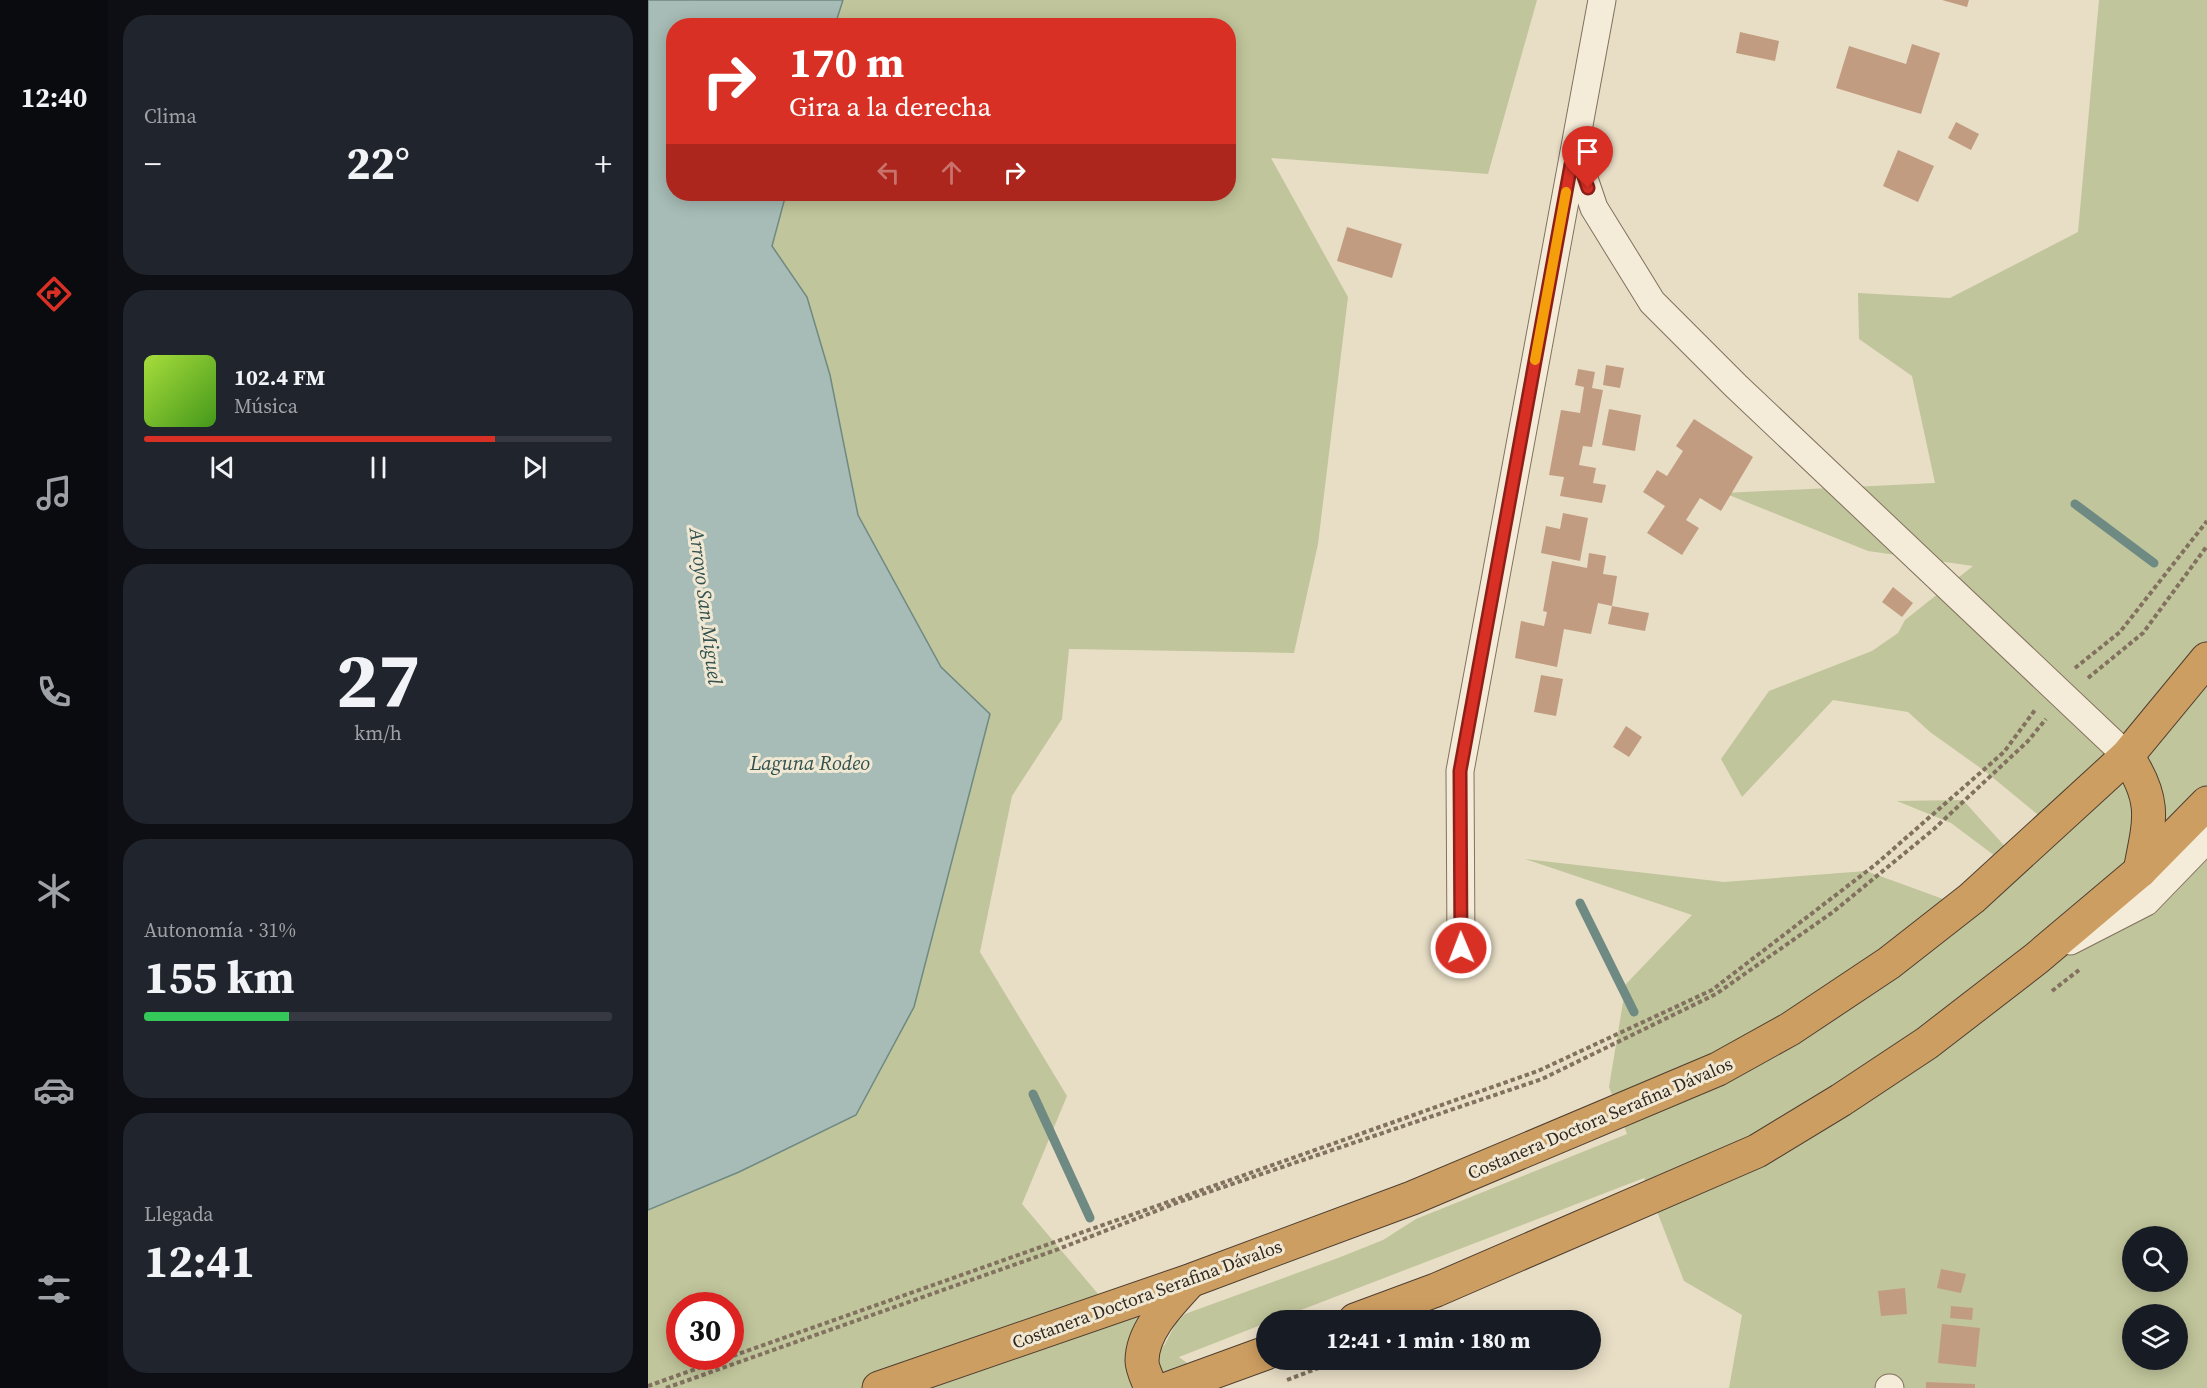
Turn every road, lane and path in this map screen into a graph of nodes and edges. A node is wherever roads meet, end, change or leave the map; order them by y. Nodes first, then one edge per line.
1 (1602, 0) edge
2 (1574, 148) junction
3 (2207, 520) edge
4 (2207, 546) edge
5 (2207, 659) edge
6 (2058, 692) junction
7 (2127, 756) junction
8 (2207, 803) edge
9 (2207, 838) edge
10 (2140, 871) junction
11 (1461, 948) dead end
12 (2037, 958) junction
13 (1192, 1280) junction
14 (1382, 1310) edge
15 (1256, 1357) edge
16 (1313, 1370) edge
17 (1277, 1384) dead end
18 (648, 1386) edge
19 (666, 1388) edge
20 (879, 1388) edge
21 (1151, 1388) edge
22 (1170, 1388) edge

1 - 2 street
2 - 6 street
2 - 11 street
3 - 6 path
4 - 6 path
5 - 7 highway, Costanera Doctora Serafina Dávalos
6 - 7 street
6 - 18 path
6 - 19 path
7 - 10 highway
7 - 13 highway, Costanera Doctora Serafina Dávalos
8 - 10 highway
9 - 12 street
10 - 12 highway
12 - 14 highway
13 - 20 highway, Costanera Doctora Serafina Dávalos
13 - 21 highway
15 - 22 highway
16 - 17 path

